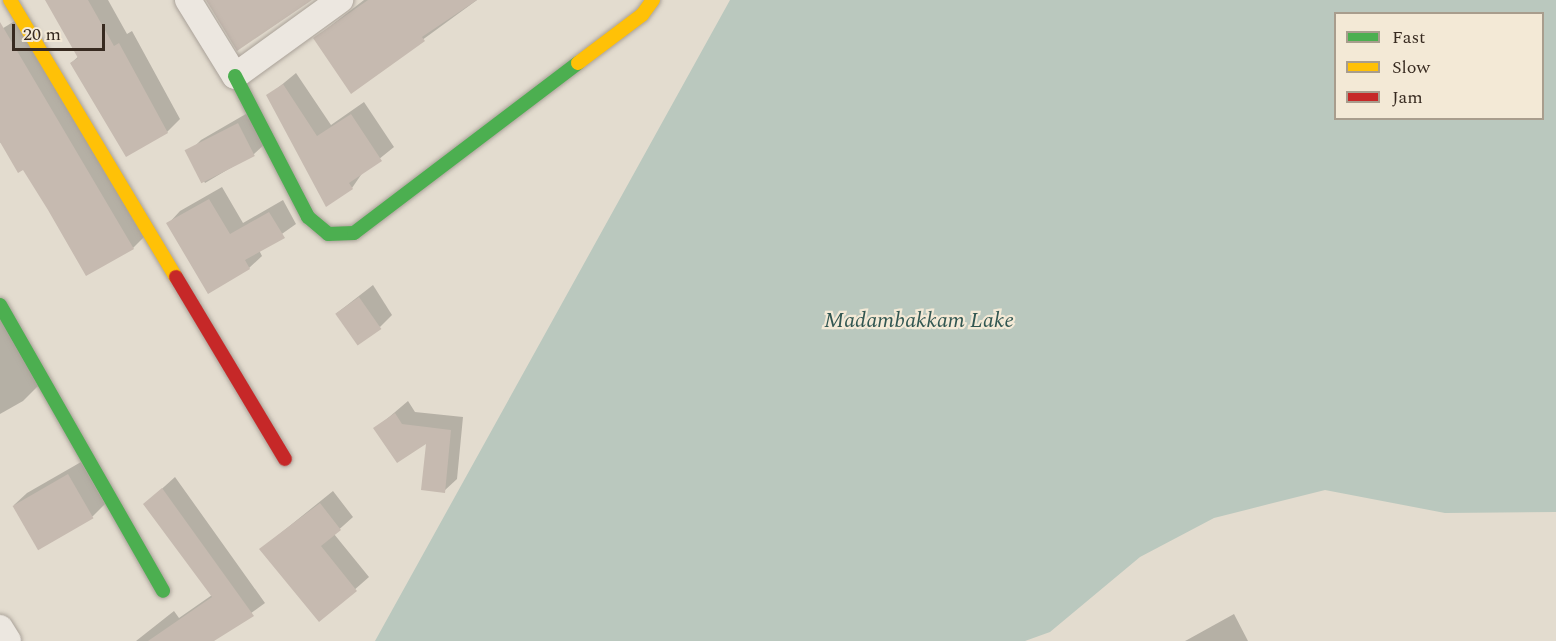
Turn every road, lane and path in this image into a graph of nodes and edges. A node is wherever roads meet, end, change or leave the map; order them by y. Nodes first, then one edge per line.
1 (10, 0) edge
2 (188, 0) edge
3 (340, 0) edge
4 (653, 0) edge
5 (235, 76) junction
6 (0, 305) edge
7 (285, 459) dead end
8 (164, 591) dead end
9 (0, 628) edge
10 (8, 641) edge

1 - 7 street
2 - 5 street
3 - 5 street
4 - 5 street
6 - 8 street
9 - 10 street

